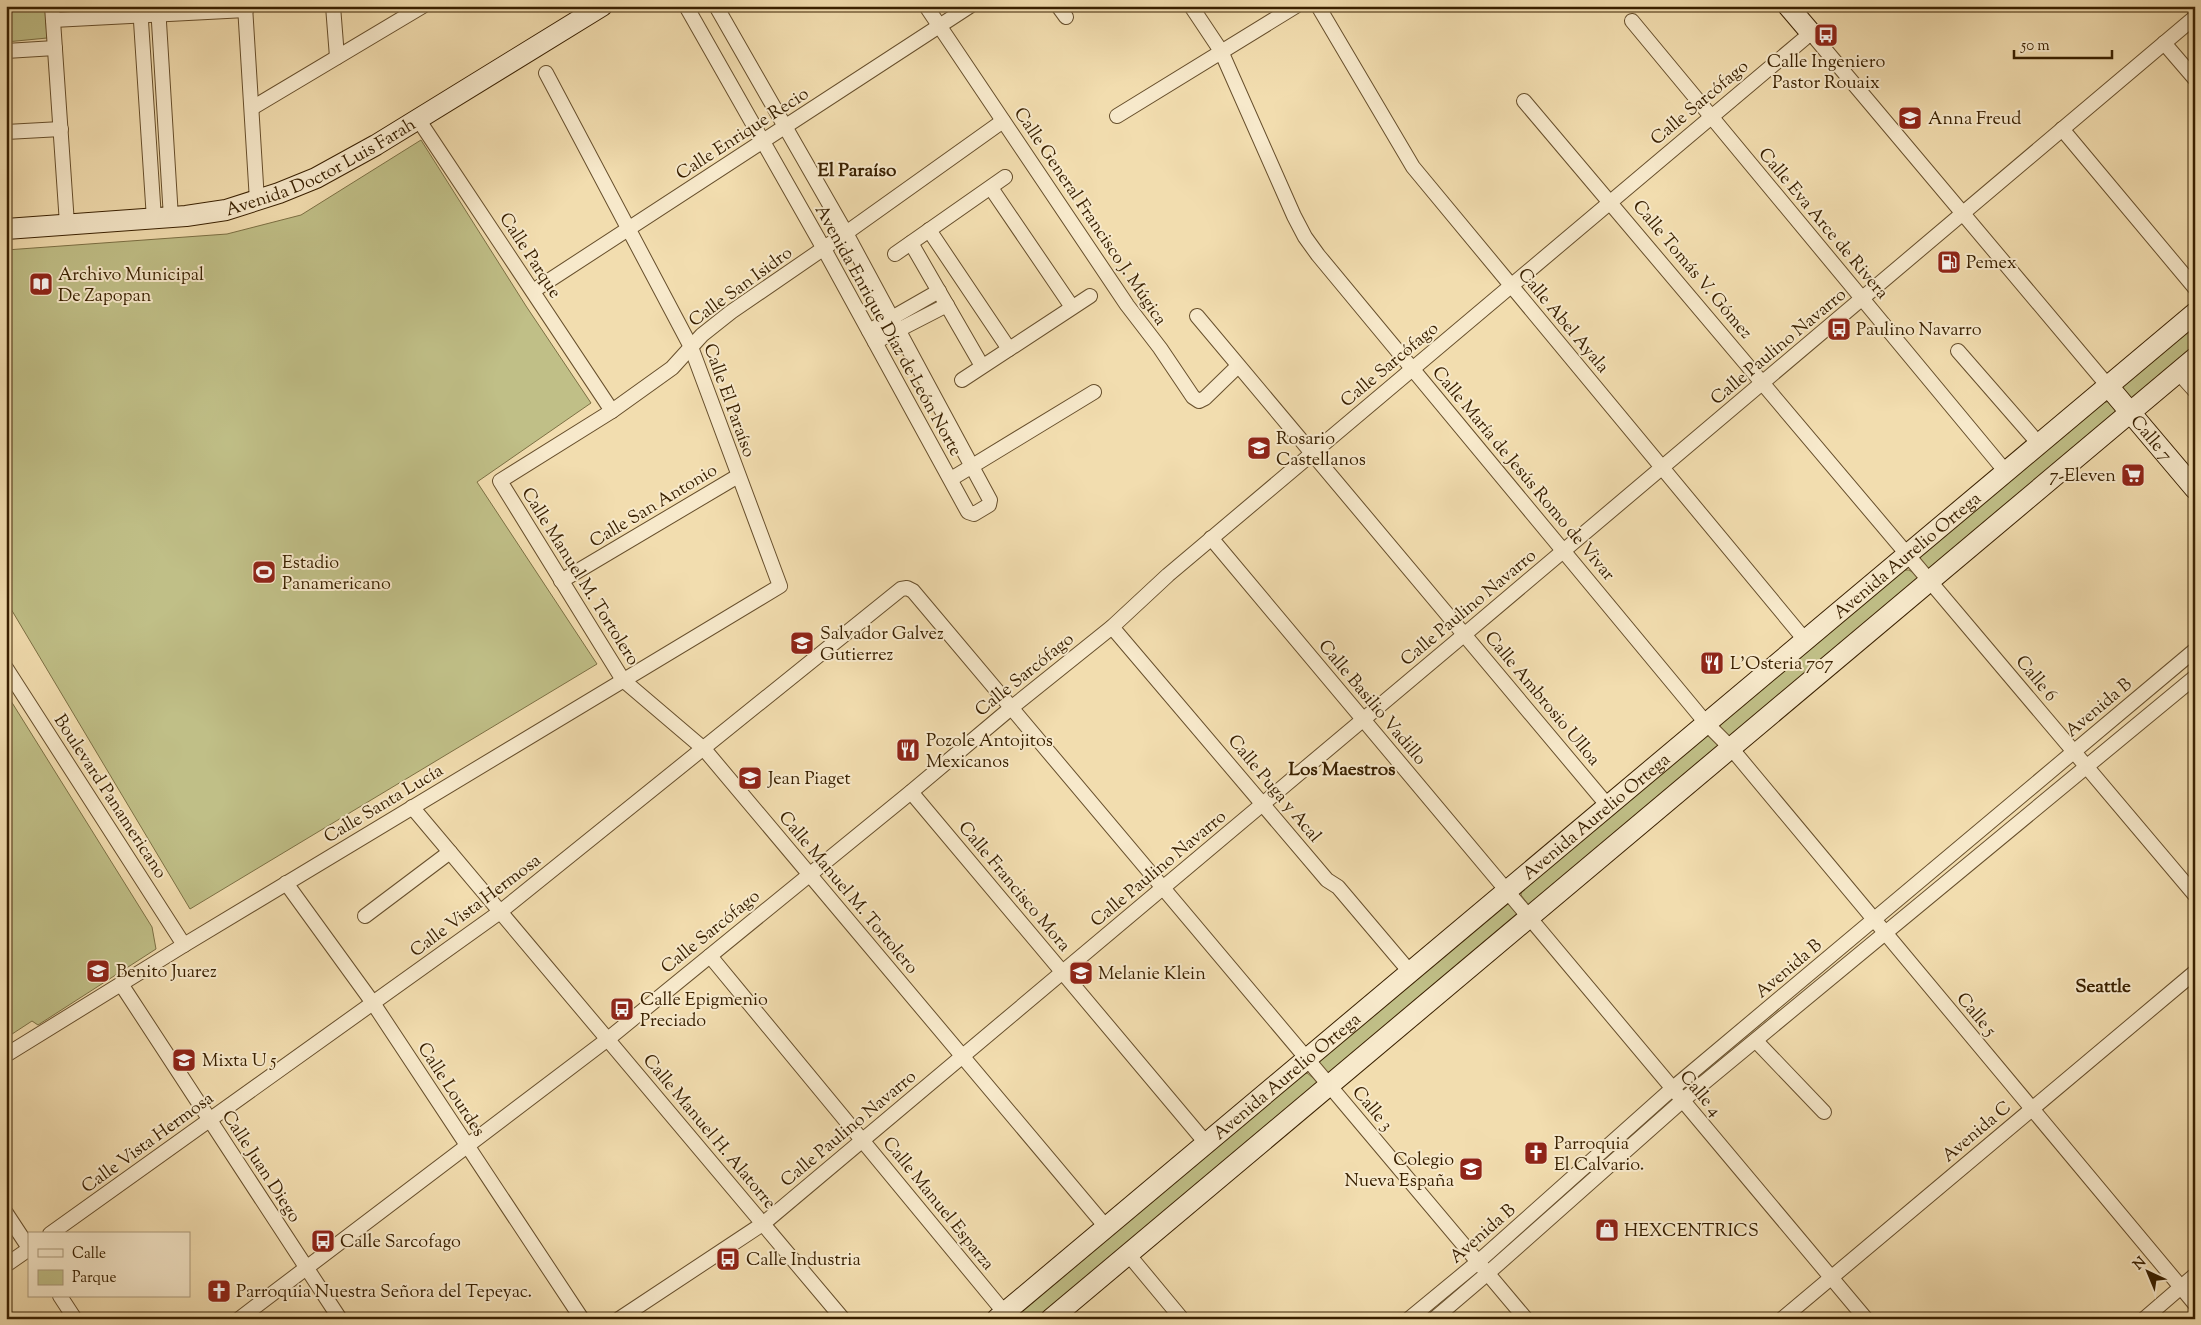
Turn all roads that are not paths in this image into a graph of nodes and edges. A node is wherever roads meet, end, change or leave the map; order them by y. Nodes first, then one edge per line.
1 (334, 6) edge
2 (686, 6) edge
3 (716, 6) edge
4 (926, 6) edge
5 (970, 6) edge
6 (1191, 6) edge
7 (1296, 6) edge
8 (1318, 6) edge
9 (1788, 6) edge
10 (246, 8) edge
11 (417, 8) edge
12 (591, 9) edge
13 (158, 10) edge
14 (141, 11) edge
15 (52, 13) edge
16 (2195, 17) edge
17 (1632, 21) dead end
18 (940, 27) junction
19 (1810, 33) junction
20 (2164, 43) junction
21 (55, 48) junction
22 (6, 51) edge
23 (1222, 51) junction
24 (337, 57) junction
25 (546, 74) dead end
26 (2195, 79) edge
27 (1524, 101) dead end
28 (252, 108) junction
29 (1117, 116) dead end
30 (1711, 116) junction
31 (418, 119) junction
32 (1003, 121) junction
33 (786, 128) junction
34 (61, 129) junction
35 (2062, 130) junction
36 (6, 132) edge
37 (762, 143) junction
38 (1005, 177) dead end
39 (991, 188) junction
40 (257, 201) junction
41 (1611, 201) junction
42 (1963, 214) junction
43 (162, 218) junction
44 (67, 224) junction
45 (629, 227) junction
46 (6, 229) edge
47 (930, 230) junction
48 (846, 233) junction
49 (911, 243) junction
50 (824, 249) junction
51 (894, 254) dead end
52 (1510, 286) junction
53 (2195, 288) edge
54 (532, 291) junction
55 (939, 291) junction
56 (1090, 296) dead end
57 (1863, 298) junction
58 (947, 305) junction
59 (1072, 307) junction
60 (2195, 313) edge
61 (1197, 316) dead end
62 (895, 324) junction
63 (872, 336) junction
64 (691, 347) junction
65 (1009, 349) junction
66 (1958, 351) dead end
67 (2195, 358) edge
68 (982, 366) junction
69 (1238, 366) junction
70 (1412, 368) junction
71 (2178, 372) junction
72 (962, 380) dead end
73 (1764, 382) junction
74 (2108, 386) junction
75 (2195, 391) edge
76 (1094, 392) dead end
77 (612, 411) junction
78 (2130, 413) junction
79 (2039, 444) junction
80 (1313, 453) junction
81 (971, 466) junction
82 (1662, 468) junction
83 (2006, 472) junction
84 (738, 476) junction
85 (951, 479) junction
86 (500, 481) joint
87 (2195, 490) edge
88 (1211, 538) junction
89 (1564, 550) junction
90 (1908, 554) junction
91 (562, 581) junction
92 (1930, 581) junction
93 (780, 586) joint
94 (907, 588) joint
95 (1112, 627) junction
96 (1465, 634) junction
97 (1805, 640) junction
98 (2195, 650) edge
99 (6, 668) edge
100 (2195, 677) edge
101 (623, 680) junction
102 (1010, 708) junction
103 (1364, 720) junction
104 (1706, 723) junction
105 (1732, 748) junction
106 (704, 749) junction
107 (2074, 752) junction
108 (2086, 767) junction
109 (911, 792) junction
110 (1264, 804) junction
111 (1608, 806) junction
112 (412, 807) junction
113 (450, 852) junction
114 (809, 874) junction
115 (286, 884) junction
116 (1164, 888) junction
117 (1506, 891) junction
118 (2195, 895) edge
119 (500, 912) junction
120 (365, 916) dead end
121 (1528, 918) junction
122 (1874, 920) junction
123 (1885, 934) junction
124 (184, 945) junction
125 (710, 956) junction
126 (1063, 972) junction
127 (1410, 972) junction
128 (2195, 972) edge
129 (120, 984) junction
130 (1796, 986) junction
131 (1806, 998) junction
132 (373, 1003) junction
133 (608, 1039) junction
134 (1756, 1041) junction
135 (6, 1055) edge
136 (963, 1056) junction
137 (1307, 1058) junction
138 (1329, 1085) junction
139 (1673, 1088) junction
140 (1683, 1100) junction
141 (2032, 1109) junction
142 (1824, 1112) dead end
143 (210, 1120) junction
144 (863, 1140) junction
145 (1206, 1143) junction
146 (468, 1147) junction
147 (6, 1213) edge
148 (764, 1223) junction
149 (1106, 1228) junction
150 (53, 1232) edge
151 (28, 1247) edge
152 (28, 1250) edge
153 (1128, 1254) junction
154 (1478, 1262) junction
155 (6, 1265) edge
156 (307, 1268) junction
157 (1488, 1273) junction
158 (2195, 1276) edge
159 (1831, 1277) junction
160 (2181, 1287) junction
161 (61, 1298) edge
162 (2195, 1304) edge
163 (1001, 1316) edge
164 (75, 1319) edge
165 (239, 1319) edge
166 (340, 1319) edge
167 (582, 1319) edge
168 (619, 1319) edge
169 (842, 1319) edge
170 (1051, 1319) edge
171 (1182, 1319) edge
172 (1410, 1319) edge
173 (1434, 1319) edge
174 (1526, 1319) edge
175 (1782, 1319) edge
176 (1866, 1319) edge
177 (2144, 1319) edge

1 - 24 street
2 - 37 street, Avenida Enrique Díaz de León Norte
3 - 33 street, Avenida Enrique Díaz de León Norte
4 - 18 street, Calle General Francisco J. Múgica
5 - 18 street, Calle Enrique Recio
6 - 23 street, Calle María de Jesús Romo de Vivar
7 - 23 street
8 - 52 street, Calle Abel Ayala
9 - 19 main road
10 - 13 street
10 - 28 street
11 - 24 street
12 - 31 main road, Avenida Doctor Luis Farah
13 - 14 street
13 - 43 street
14 - 15 street
14 - 43 street
15 - 21 street
16 - 20 street, Calle Paulino Navarro
17 - 30 street, Calle Eva Arce de Rivera
18 - 32 street, Calle General Francisco J. Múgica
18 - 33 street, Calle Enrique Recio
19 - 30 street, Calle Sarcófago
19 - 42 street
20 - 26 street
20 - 35 street, Calle Paulino Navarro
21 - 22 street
21 - 34 street
23 - 29 street
23 - 70 street, Calle María de Jesús Romo de Vivar
24 - 28 street
25 - 45 street, Calle El Paraíso
27 - 41 street, Calle Tomás V. Gómez
28 - 40 street
30 - 41 street, Calle Sarcófago
30 - 57 street, Calle Eva Arce de Rivera
31 - 40 main road, Avenida Doctor Luis Farah
31 - 54 street, Calle Parque
32 - 48 street, Calle San Isidro
32 - 69 street, Calle General Francisco J. Múgica
33 - 37 street, Calle Enrique Recio
33 - 48 street, Avenida Enrique Díaz de León Norte
34 - 36 street
34 - 44 street
35 - 42 street, Calle Paulino Navarro
35 - 53 street
37 - 45 street, Calle Enrique Recio
37 - 50 street, Avenida Enrique Díaz de León Norte
38 - 39 street
39 - 47 street
39 - 59 street
40 - 43 main road, Avenida Doctor Luis Farah
41 - 52 street, Calle Sarcófago
41 - 73 street, Calle Tomás V. Gómez
42 - 57 street, Calle Paulino Navarro
42 - 74 street
43 - 44 main road, Avenida Doctor Luis Farah
44 - 46 main road, Avenida Doctor Luis Farah
45 - 54 street, Calle Enrique Recio
45 - 64 street, Calle El Paraíso
47 - 49 street
47 - 65 street
48 - 50 street, Calle San Isidro
48 - 62 street, Avenida Enrique Díaz de León Norte
49 - 51 street
49 - 55 street
50 - 63 street, Avenida Enrique Díaz de León Norte
50 - 64 street, Calle San Isidro
52 - 70 street, Calle Sarcófago
52 - 82 street, Calle Abel Ayala
54 - 77 street, Calle Parque
55 - 58 street
55 - 62 street
56 - 59 street
57 - 73 street, Calle Paulino Navarro
57 - 83 street, Calle Eva Arce de Rivera
58 - 62 street
58 - 68 street
59 - 65 street
60 - 74 main road, Avenida Aurelio Ortega
61 - 69 street, Calle Ambrosio Ulloa
62 - 63 street
62 - 81 street, Avenida Enrique Díaz de León Norte
63 - 85 street, Avenida Enrique Díaz de León Norte
64 - 77 street, Calle San Isidro
64 - 84 street, Calle El Paraíso
65 - 68 street
66 - 79 street
67 - 71 main road, Avenida Aurelio Ortega
68 - 72 street
69 - 80 street, Calle Ambrosio Ulloa
70 - 80 street, Calle Sarcófago
70 - 89 street, Calle María de Jesús Romo de Vivar
71 - 75 street
71 - 78 main road, Avenida Aurelio Ortega
73 - 82 street, Calle Paulino Navarro
73 - 90 street, Calle Tomás V. Gómez
74 - 78 main road, Calle 7
74 - 79 main road, Avenida Aurelio Ortega
76 - 81 street
77 - 86 street, Calle San Isidro
78 - 87 main road, Calle 7
78 - 92 main road, Avenida Aurelio Ortega
79 - 83 main road, Avenida Aurelio Ortega
80 - 88 street, Calle Sarcófago
80 - 96 street, Calle Ambrosio Ulloa
81 - 85 street
81 - 85 street, Avenida Enrique Díaz de León Norte
82 - 89 street, Calle Paulino Navarro
82 - 97 street, Calle Abel Ayala
83 - 90 main road, Avenida Aurelio Ortega
84 - 91 street, Calle San Antonio
84 - 93 street, Calle El Paraíso
86 - 91 street, Calle Manuel M. Tortolero
88 - 95 street, Calle Sarcófago
88 - 103 street, Calle Basilio Vadillo
89 - 96 street, Calle Paulino Navarro
89 - 104 street, Calle María de Jesús Romo de Vivar
90 - 92 street, Calle 6
90 - 97 main road, Avenida Aurelio Ortega
91 - 101 street, Calle Manuel M. Tortolero
92 - 105 main road, Avenida Aurelio Ortega
92 - 107 street, Calle 6
93 - 101 street, Calle Santa Lucía
94 - 102 street, Calle 3
94 - 106 street, Calle Vista Hermosa
95 - 102 street, Calle Sarcófago
95 - 110 street, Calle Puga y Acal
96 - 103 street, Calle Paulino Navarro
96 - 111 street, Calle Ambrosio Ulloa
97 - 104 main road, Avenida Aurelio Ortega
98 - 107 street, Avenida B
99 - 124 street, Boulevard Panamericano
100 - 108 street, Avenida B
101 - 106 street, Calle Manuel M. Tortolero
101 - 112 street, Calle Santa Lucía
102 - 109 street, Calle Sarcófago
102 - 116 street, Calle 3
103 - 110 street, Calle Paulino Navarro
103 - 117 street, Calle Basilio Vadillo
104 - 105 street, Calle María de Jesús Romo de Vivar
104 - 111 main road, Avenida Aurelio Ortega
105 - 121 main road, Avenida Aurelio Ortega
105 - 122 street, Calle 5
106 - 114 street, Calle Manuel M. Tortolero
106 - 119 street, Calle Vista Hermosa
107 - 108 street, Calle 6
107 - 122 street, Avenida B
108 - 118 street, Calle 6
108 - 123 street, Avenida B
109 - 114 street, Calle Sarcófago
109 - 126 street, Calle Francisco Mora
110 - 116 street, Calle Paulino Navarro
110 - 127 street, Calle Puga y Acal
111 - 117 main road, Avenida Aurelio Ortega
112 - 113 street, Calle Manuel H. Alatorre
112 - 115 street, Calle Santa Lucía
113 - 119 street, Calle Manuel H. Alatorre
113 - 120 street
114 - 125 street, Calle Sarcófago
114 - 136 street, Calle Manuel M. Tortolero
115 - 124 street, Calle Santa Lucía
115 - 132 street, Calle Lourdes
116 - 126 street, Calle Paulino Navarro
116 - 137 street, Calle 3
117 - 121 street, Calle 4
117 - 127 main road, Avenida Aurelio Ortega
119 - 132 street, Calle Vista Hermosa
119 - 133 street, Calle Manuel H. Alatorre
121 - 138 main road, Avenida Aurelio Ortega
121 - 139 street, Calle 4
122 - 123 street, Calle 5
122 - 130 street, Avenida B
123 - 131 street, Avenida B
123 - 141 street, Calle 5
124 - 129 street, Calle Santa Lucía
125 - 133 street, Calle Sarcófago
125 - 144 street, Calle Manuel Esparza
126 - 136 street, Calle Paulino Navarro
126 - 145 street, Calle Francisco Mora
127 - 137 main road, Avenida Aurelio Ortega
128 - 141 street, Avenida C
129 - 135 street, Calle Santa Lucía
129 - 143 street, Calle Juan Diego
130 - 131 street
130 - 139 street, Avenida B
131 - 134 street, Avenida B
132 - 143 street, Calle Vista Hermosa
132 - 146 street, Calle Lourdes
133 - 146 street, Calle Sarcófago
133 - 148 street, Calle Manuel H. Alatorre
134 - 140 street, Avenida B
134 - 142 street
136 - 144 street, Calle Paulino Navarro
136 - 149 street, Calle Manuel M. Tortolero
137 - 138 street, Calle 3
137 - 145 main road, Avenida Aurelio Ortega
138 - 153 main road, Avenida Aurelio Ortega
138 - 154 street, Calle 3
139 - 140 street, Calle 4
139 - 154 street, Avenida B
140 - 157 street, Avenida B
140 - 159 street, Calle 4
141 - 159 street, Avenida C
141 - 160 street, Calle 5
143 - 150 street, Calle Vista Hermosa
143 - 156 street, Calle Juan Diego
144 - 148 street, Calle Paulino Navarro
144 - 163 street, Calle Manuel Esparza
145 - 149 main road, Avenida Aurelio Ortega
146 - 156 street, Calle Sarcófago
146 - 167 street, Calle Lourdes
147 - 151 street
148 - 168 street
148 - 169 street, Calle Manuel H. Alatorre
149 - 163 main road, Avenida Aurelio Ortega
152 - 155 street
153 - 170 main road, Avenida Aurelio Ortega
153 - 171 street
154 - 157 street, Calle 3
154 - 172 street, Avenida B
156 - 165 street, Calle Sarcófago
156 - 166 street, Calle Juan Diego
157 - 173 street, Avenida B
157 - 174 street, Calle 3
158 - 160 street
159 - 175 street, Avenida C
159 - 176 street, Calle 4
160 - 162 street, Calle 5
160 - 177 street
161 - 164 street

